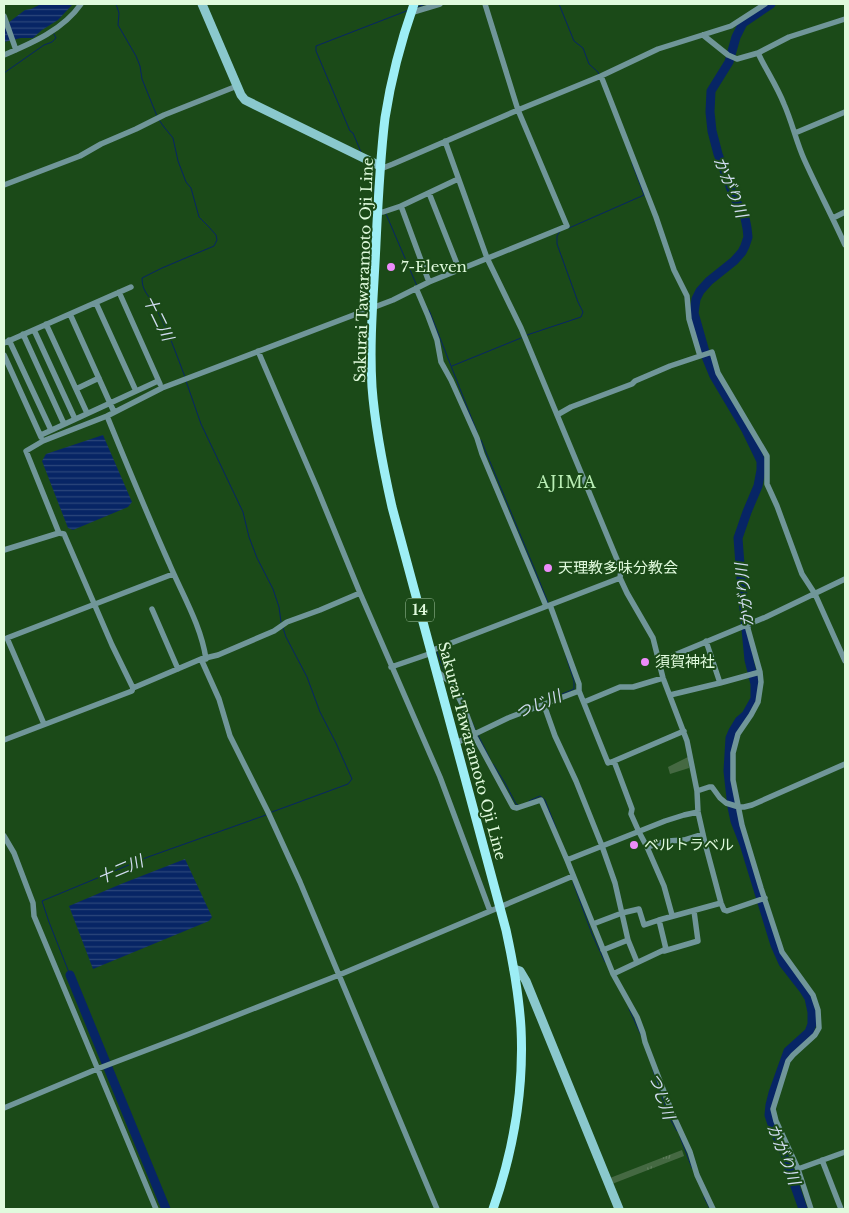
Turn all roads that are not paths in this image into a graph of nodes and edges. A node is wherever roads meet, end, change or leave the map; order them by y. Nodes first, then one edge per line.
1 (81, 4) edge
2 (202, 4) edge
3 (414, 4) edge
4 (440, 4) edge
5 (485, 4) edge
6 (765, 4) edge
7 (410, 14) junction
8 (4, 16) edge
9 (845, 19) edge
10 (703, 35) junction
11 (16, 49) junction
12 (758, 53) junction
13 (4, 55) edge
14 (601, 76) junction
15 (237, 86) junction
16 (518, 110) junction
17 (845, 112) edge
18 (795, 133) junction
19 (445, 141) junction
20 (380, 166) junction
21 (458, 179) junction
22 (4, 185) edge
23 (429, 193) junction
24 (401, 206) junction
25 (383, 211) junction
26 (845, 212) edge
27 (833, 218) junction
28 (845, 245) edge
29 (487, 258) junction
30 (460, 269) junction
31 (429, 282) junction
32 (132, 287) dead end
33 (416, 288) junction
34 (119, 292) junction
35 (96, 303) junction
36 (373, 307) junction
37 (70, 314) junction
38 (46, 324) junction
39 (34, 330) junction
40 (23, 334) junction
41 (7, 342) edge
42 (258, 351) junction
43 (4, 355) edge
44 (700, 356) junction
45 (99, 378) junction
46 (158, 381) junction
47 (162, 388) junction
48 (76, 389) junction
49 (136, 391) junction
50 (110, 403) junction
51 (114, 412) junction
52 (87, 413) junction
53 (557, 415) junction
54 (107, 416) junction
55 (75, 419) junction
56 (64, 424) junction
57 (51, 430) junction
58 (42, 438) junction
59 (59, 533) junction
60 (4, 550) edge
61 (173, 574) junction
62 (620, 578) junction
63 (845, 579) edge
64 (360, 593) junction
65 (815, 594) junction
66 (94, 604) junction
67 (548, 606) junction
68 (152, 609) dead end
69 (748, 624) junction
70 (5, 639) edge
71 (706, 641) junction
72 (431, 652) junction
73 (204, 659) junction
74 (660, 661) junction
75 (845, 661) edge
76 (392, 667) junction
77 (178, 669) junction
78 (436, 671) junction
79 (760, 672) junction
80 (663, 678) junction
81 (720, 683) junction
82 (132, 688) junction
83 (579, 692) junction
84 (670, 695) junction
85 (584, 702) junction
86 (544, 705) junction
87 (44, 724) junction
88 (684, 731) junction
89 (474, 734) junction
90 (4, 740) edge
91 (456, 743) junction
92 (614, 760) junction
93 (845, 764) edge
94 (697, 791) junction
95 (738, 807) junction
96 (698, 812) junction
97 (639, 832) junction
98 (703, 834) junction
99 (4, 836) edge
100 (602, 846) junction
101 (647, 848) junction
102 (567, 860) junction
103 (573, 876) junction
104 (765, 898) junction
105 (721, 903) junction
106 (499, 907) junction
107 (490, 911) junction
108 (694, 911) junction
109 (622, 913) junction
110 (672, 916) junction
111 (659, 920) junction
112 (593, 924) junction
113 (628, 940) junction
114 (603, 950) junction
115 (663, 952) junction
116 (638, 962) junction
117 (514, 969) junction
118 (613, 974) junction
119 (339, 975) junction
120 (97, 1069) junction
121 (4, 1108) edge
122 (845, 1152) edge
123 (822, 1160) junction
124 (798, 1169) junction
125 (156, 1209) edge
126 (437, 1209) edge
127 (493, 1209) edge
128 (619, 1209) edge
129 (714, 1209) edge
130 (811, 1209) edge
131 (841, 1209) edge

1 - 11 street
2 - 15 street
3 - 7 main road, Sakurai Tawaramoto Oji Line / 14
4 - 7 street
5 - 16 street
6 - 10 street
7 - 20 main road, Sakurai Tawaramoto Oji Line / 14
8 - 11 street
9 - 12 street
10 - 12 street
10 - 14 street
11 - 13 street
12 - 18 street
14 - 16 street
14 - 44 street
15 - 20 street
15 - 22 street
16 - 19 street
16 - 29 street
17 - 18 street
18 - 27 street
19 - 20 street
19 - 21 street
20 - 25 main road, Sakurai Tawaramoto Oji Line / 14
21 - 23 street
21 - 29 street
23 - 24 street
23 - 30 street
24 - 25 street
24 - 31 street
25 - 36 main road, Sakurai Tawaramoto Oji Line / 14
26 - 27 street
27 - 28 street
29 - 30 street
29 - 53 street
30 - 31 street
31 - 33 street
32 - 34 street
33 - 36 street
33 - 67 street
34 - 35 street
34 - 46 street
35 - 37 street
35 - 49 street
36 - 42 street
36 - 72 main road, Sakurai Tawaramoto Oji Line / 14
37 - 38 street
37 - 45 street
38 - 39 street
38 - 48 street
39 - 40 street
39 - 55 street
40 - 41 street
40 - 56 street
41 - 57 street
42 - 47 street
42 - 64 street
43 - 58 street
44 - 53 street
44 - 65 street
45 - 48 street
45 - 50 street
46 - 47 street
46 - 49 street
47 - 51 street
48 - 52 street
49 - 50 street
50 - 51 street
50 - 52 street
51 - 54 street
52 - 55 street
53 - 62 street
54 - 58 street
54 - 61 street
55 - 56 street
56 - 57 street
57 - 58 street
58 - 59 street
59 - 60 street
59 - 66 street
61 - 66 street
61 - 73 street
62 - 67 street
62 - 74 street
63 - 65 street
64 - 73 street
64 - 76 street
65 - 69 street
65 - 75 street
66 - 70 street
66 - 82 street
67 - 72 street
67 - 83 street
68 - 77 street
69 - 71 street
69 - 79 street
70 - 87 street
71 - 74 street
71 - 81 street
72 - 76 street
72 - 78 main road, Sakurai Tawaramoto Oji Line / 14
73 - 77 street
73 - 119 street
74 - 80 street
76 - 107 street
77 - 82 street
78 - 89 street
78 - 91 main road, Sakurai Tawaramoto Oji Line / 14
79 - 81 street
79 - 95 street
80 - 84 street
80 - 85 street
81 - 84 street
82 - 87 street
83 - 85 street
83 - 86 street
84 - 88 street
85 - 92 street
86 - 89 street
86 - 100 street
87 - 90 street
88 - 92 street
88 - 94 street
89 - 91 street
89 - 102 street
91 - 106 main road, Sakurai Tawaramoto Oji Line / 14
92 - 97 street
93 - 95 street
94 - 95 street
94 - 96 street
95 - 104 street
96 - 97 street
96 - 98 street
97 - 100 street
97 - 101 street
98 - 101 street
98 - 105 street
99 - 120 street
100 - 102 street
100 - 109 street
101 - 110 street
102 - 103 street
103 - 106 street
103 - 112 street
104 - 105 street
104 - 124 street
105 - 108 street
106 - 107 street
106 - 117 main road, Sakurai Tawaramoto Oji Line / 14
107 - 119 street
108 - 110 street
108 - 115 street
109 - 111 street
109 - 112 street
109 - 113 street
110 - 111 street
111 - 115 street
112 - 114 street
113 - 114 street
113 - 116 street
114 - 118 street
115 - 116 street
116 - 118 street
117 - 127 main road, Sakurai Tawaramoto Oji Line / 14
117 - 128 street
118 - 129 street
119 - 120 street
119 - 126 street
120 - 121 street
120 - 125 street
122 - 123 street
123 - 124 street
123 - 131 street
124 - 130 street

